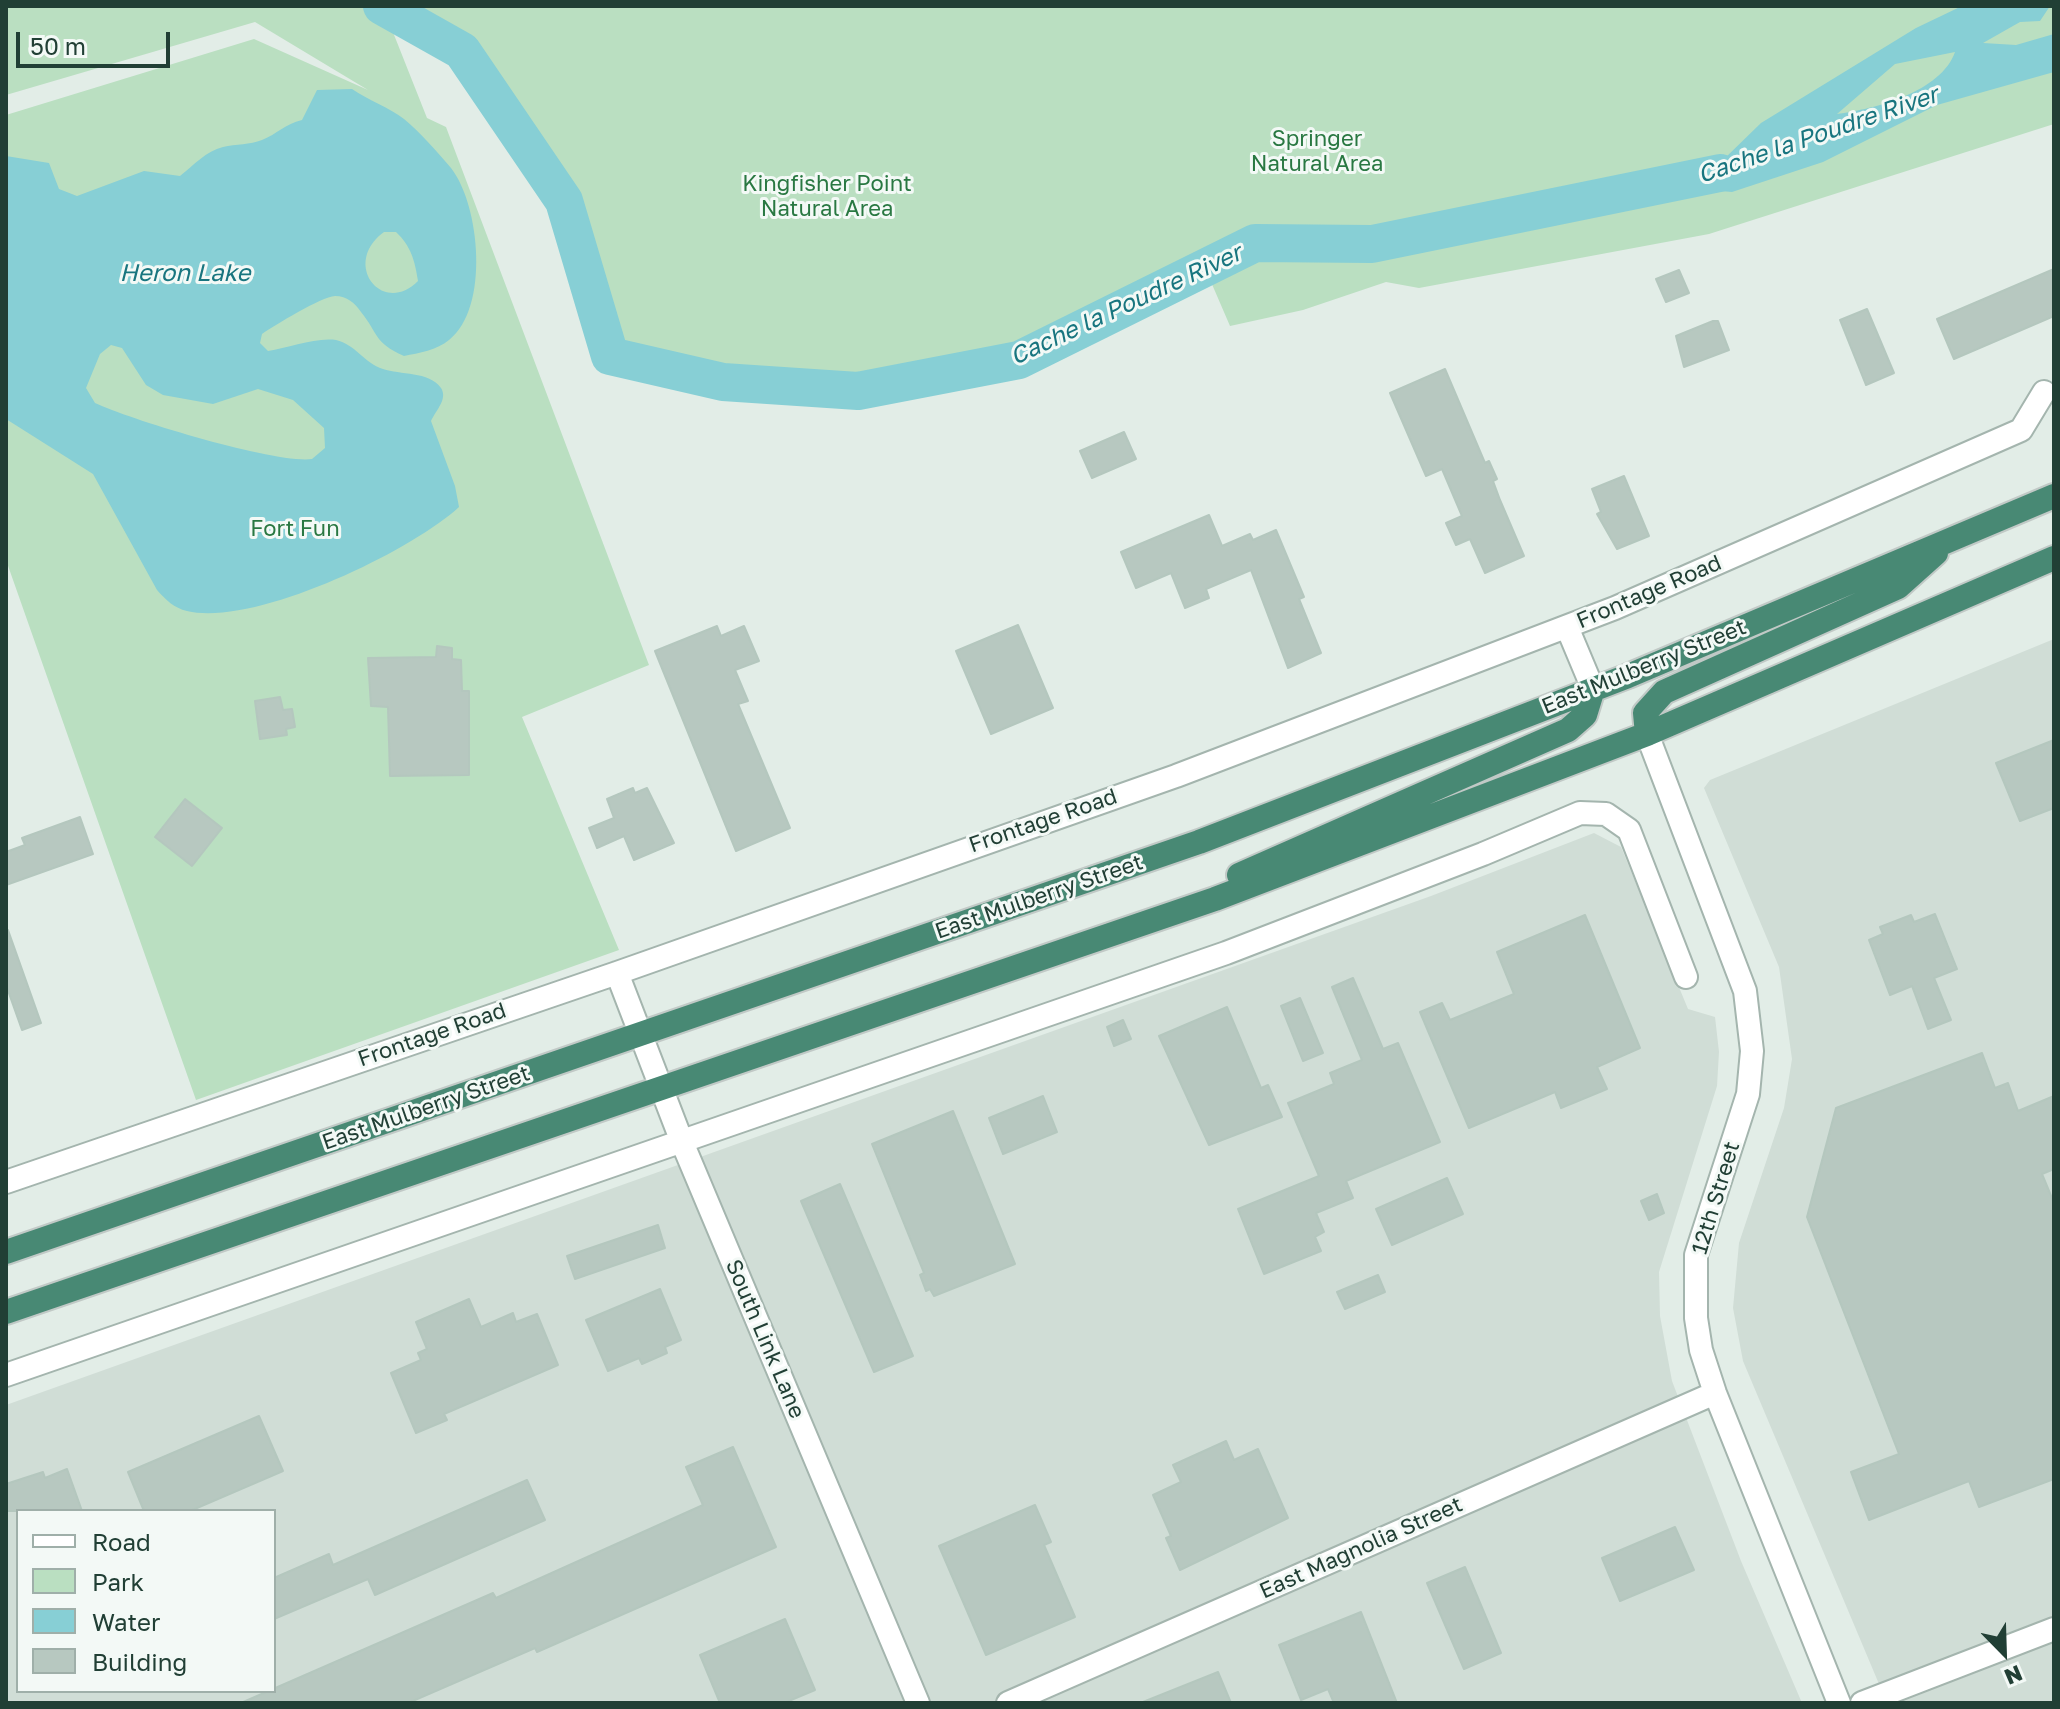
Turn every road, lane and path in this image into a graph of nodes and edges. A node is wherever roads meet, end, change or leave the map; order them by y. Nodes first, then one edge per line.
1 (2044, 392) dead end
2 (2054, 479) edge
3 (2054, 496) edge
4 (2006, 515) junction
5 (1949, 540) junction
6 (2054, 558) edge
7 (2054, 577) edge
8 (1974, 594) junction
9 (1567, 627) junction
10 (1593, 689) junction
11 (1647, 734) junction
12 (1155, 917) junction
13 (617, 973) junction
14 (1686, 977) dead end
15 (641, 1035) junction
16 (661, 1088) junction
17 (682, 1142) junction
18 (6, 1182) edge
19 (6, 1252) edge
20 (6, 1312) edge
21 (6, 1375) edge
22 (1715, 1393) junction
23 (2054, 1629) edge
24 (918, 1703) edge
25 (1008, 1703) edge
26 (1839, 1703) edge
27 (1862, 1703) edge

1 - 9 street, Frontage Road
2 - 4 highway
3 - 4 highway, East Mulberry Street
4 - 5 highway, East Mulberry Street
5 - 10 highway, East Mulberry Street
5 - 11 highway
6 - 8 highway
7 - 8 highway
8 - 11 highway
9 - 10 street
9 - 13 street, Frontage Road
10 - 12 highway
10 - 15 highway, East Mulberry Street
11 - 12 highway
11 - 22 street, 12th Street
12 - 16 highway
13 - 15 street, South Link Lane
13 - 18 street, Frontage Road
14 - 17 street
15 - 16 street, South Link Lane
15 - 19 highway, East Mulberry Street
16 - 17 street, South Link Lane
16 - 20 highway
17 - 21 street
17 - 24 street, South Link Lane
22 - 25 street, East Magnolia Street
22 - 26 street, 12th Street
23 - 27 street

